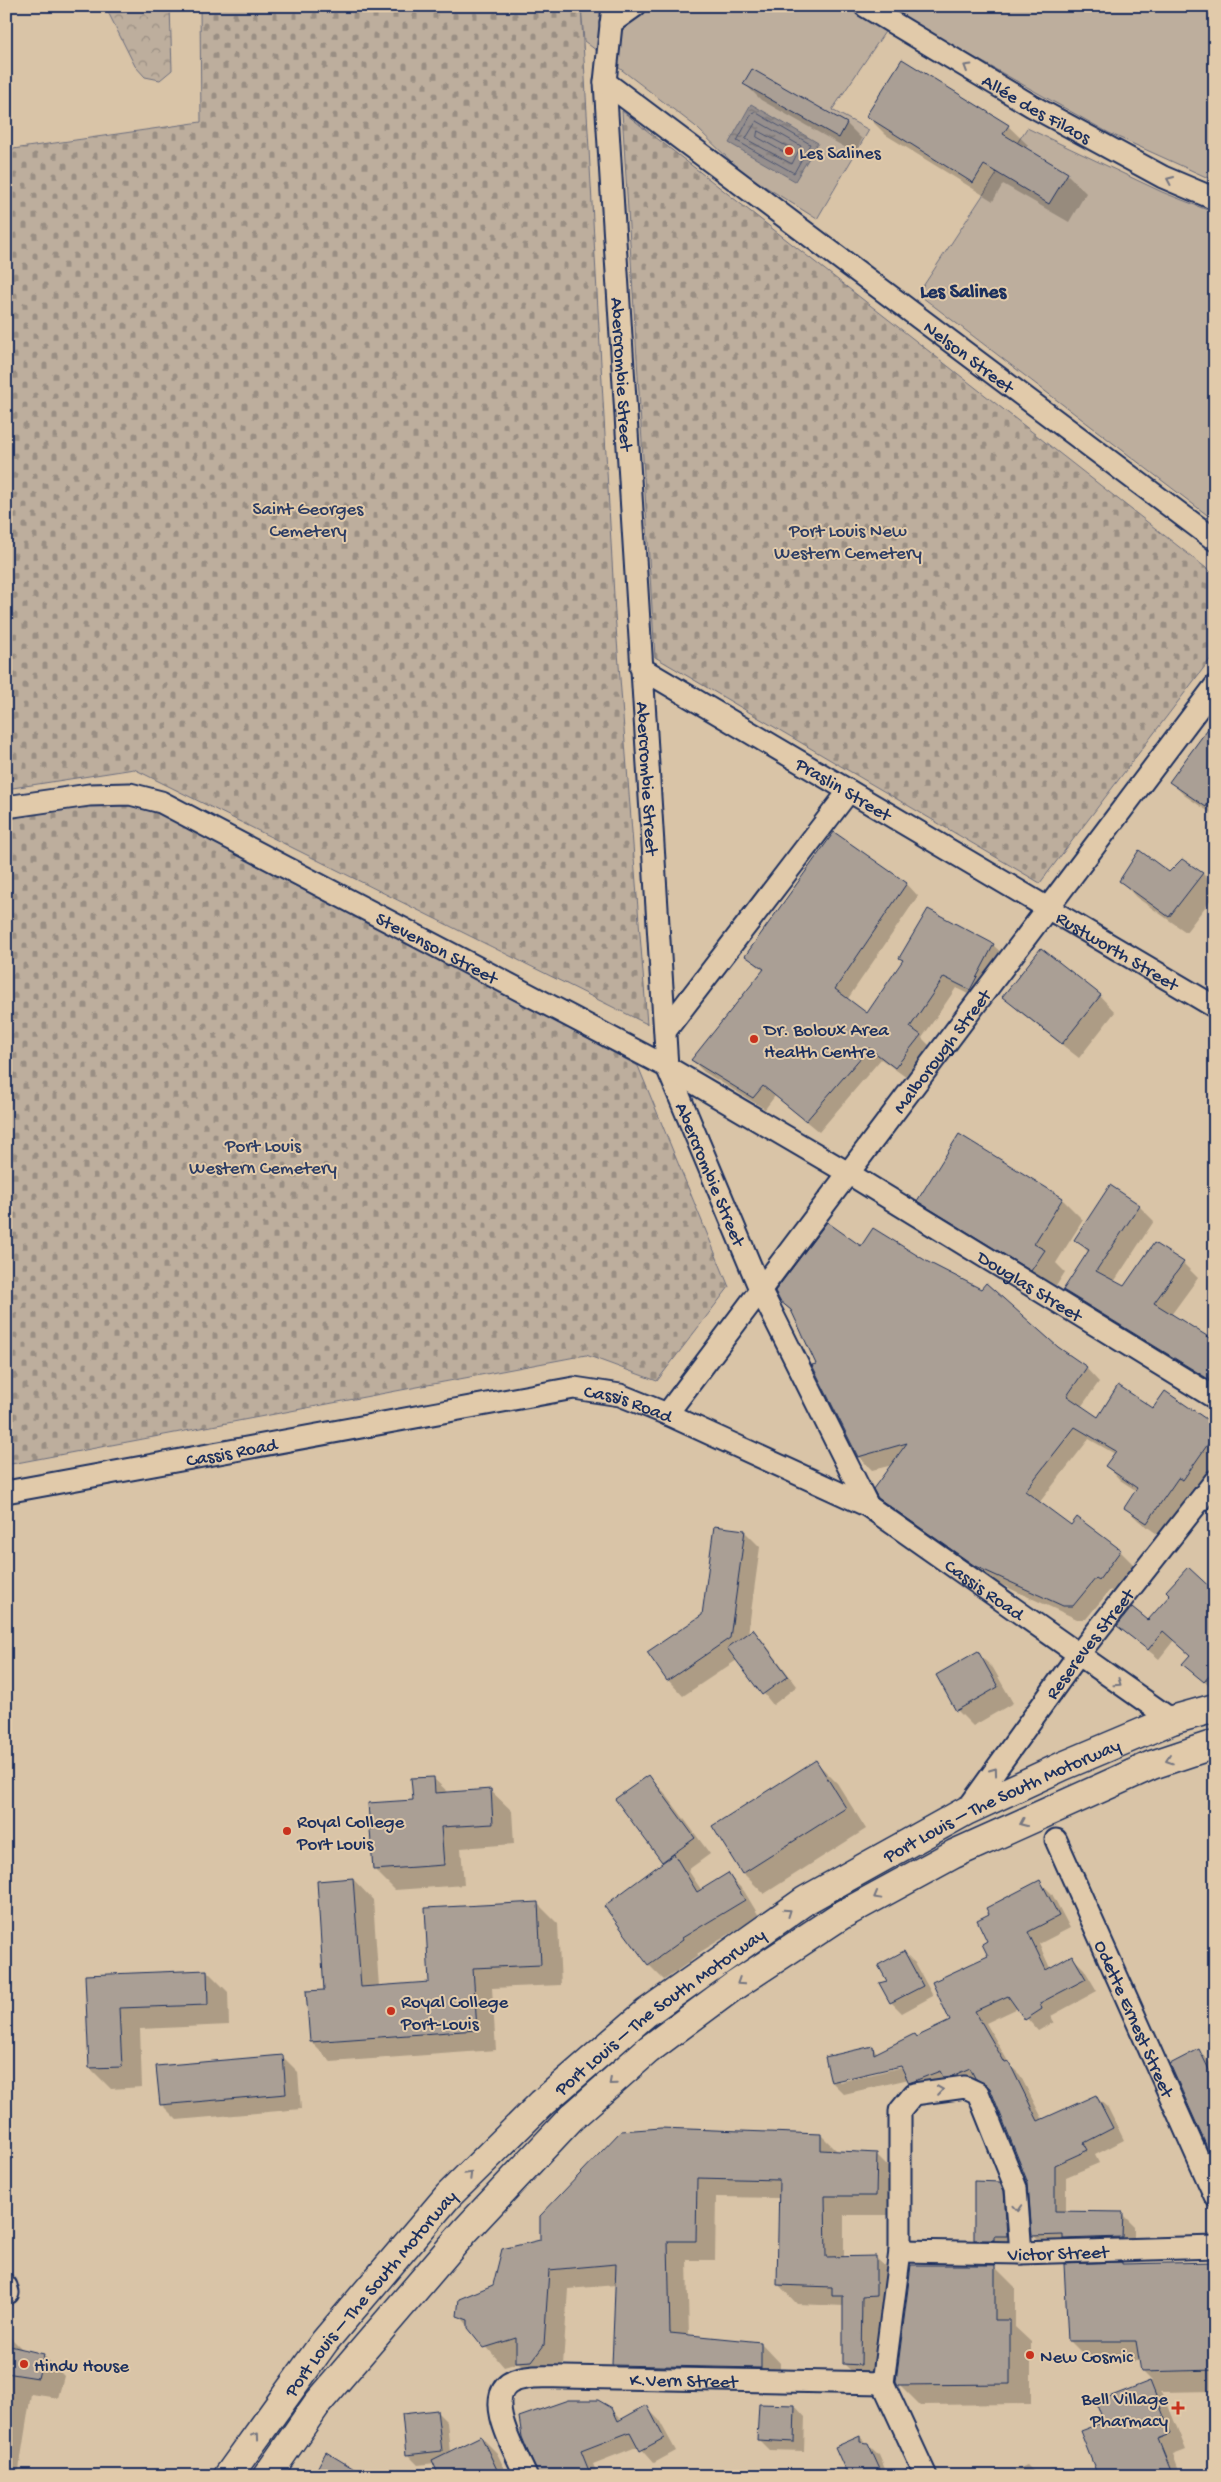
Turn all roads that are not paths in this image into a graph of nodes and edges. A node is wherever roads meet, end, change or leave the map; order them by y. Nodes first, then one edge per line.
1 (635, 6) edge
2 (865, 6) edge
3 (612, 15) edge
4 (605, 82) junction
5 (1215, 198) edge
6 (1215, 540) edge
7 (641, 668) junction
8 (1215, 686) edge
9 (849, 791) junction
10 (6, 807) edge
11 (1048, 908) junction
12 (1215, 1006) edge
13 (666, 1030) junction
14 (667, 1067) junction
15 (848, 1173) junction
16 (760, 1289) junction
17 (1215, 1398) edge
18 (666, 1414) junction
19 (1215, 1481) edge
20 (6, 1492) edge
21 (868, 1506) junction
22 (1078, 1655) junction
23 (1215, 1708) edge
24 (1172, 1720) junction
25 (1215, 1744) edge
26 (966, 1811) junction
27 (1056, 1840) dead end
28 (1215, 2196) edge
29 (1215, 2247) edge
30 (900, 2251) junction
31 (1021, 2253) junction
32 (883, 2383) junction
33 (228, 2476) edge
34 (267, 2476) edge
35 (526, 2476) edge
36 (926, 2476) edge

1 - 3 street
5 -> 2 street, Allée des Filaos
3 - 4 street, Abercrombie Street
4 - 6 street, Nelson Street
4 - 7 street, Abercrombie Street
7 - 9 street, Praslin Street
7 - 13 street, Abercrombie Street
8 - 11 street, Malborough Street
9 - 11 street, Praslin Street
9 - 13 street
10 - 14 street, Stevenson Street
11 - 12 street, Rustworth Street
11 - 15 street, Malborough Street
13 - 14 street, Abercrombie Street
14 - 15 street, Stevenson Street
14 - 16 street, Abercrombie Street
15 - 16 street, Malborough Street
15 - 17 street, Douglas Street
16 - 18 street, Malborough Street
16 - 21 street, Abercrombie Street
18 - 20 street, Cassis Road
18 - 21 street, Cassis Road
19 - 22 street, Resereves Street
21 - 22 street, Cassis Road
22 -> 24 street, Cassis Road
26 -> 22 street, Resereves Street
23 - 24 highway, Port Louis – The South Motorway
24 - 26 highway, Port Louis – The South Motorway
25 -> 34 highway, Port Louis – The South Motorway
33 -> 26 highway, Port Louis – The South Motorway
27 - 28 street, Odette Ernest Street
29 - 31 street, Victor Street
30 - 31 street, Victor Street
30 -> 31 street
30 - 32 street
32 - 35 street, K.Vern Street
32 - 36 street

